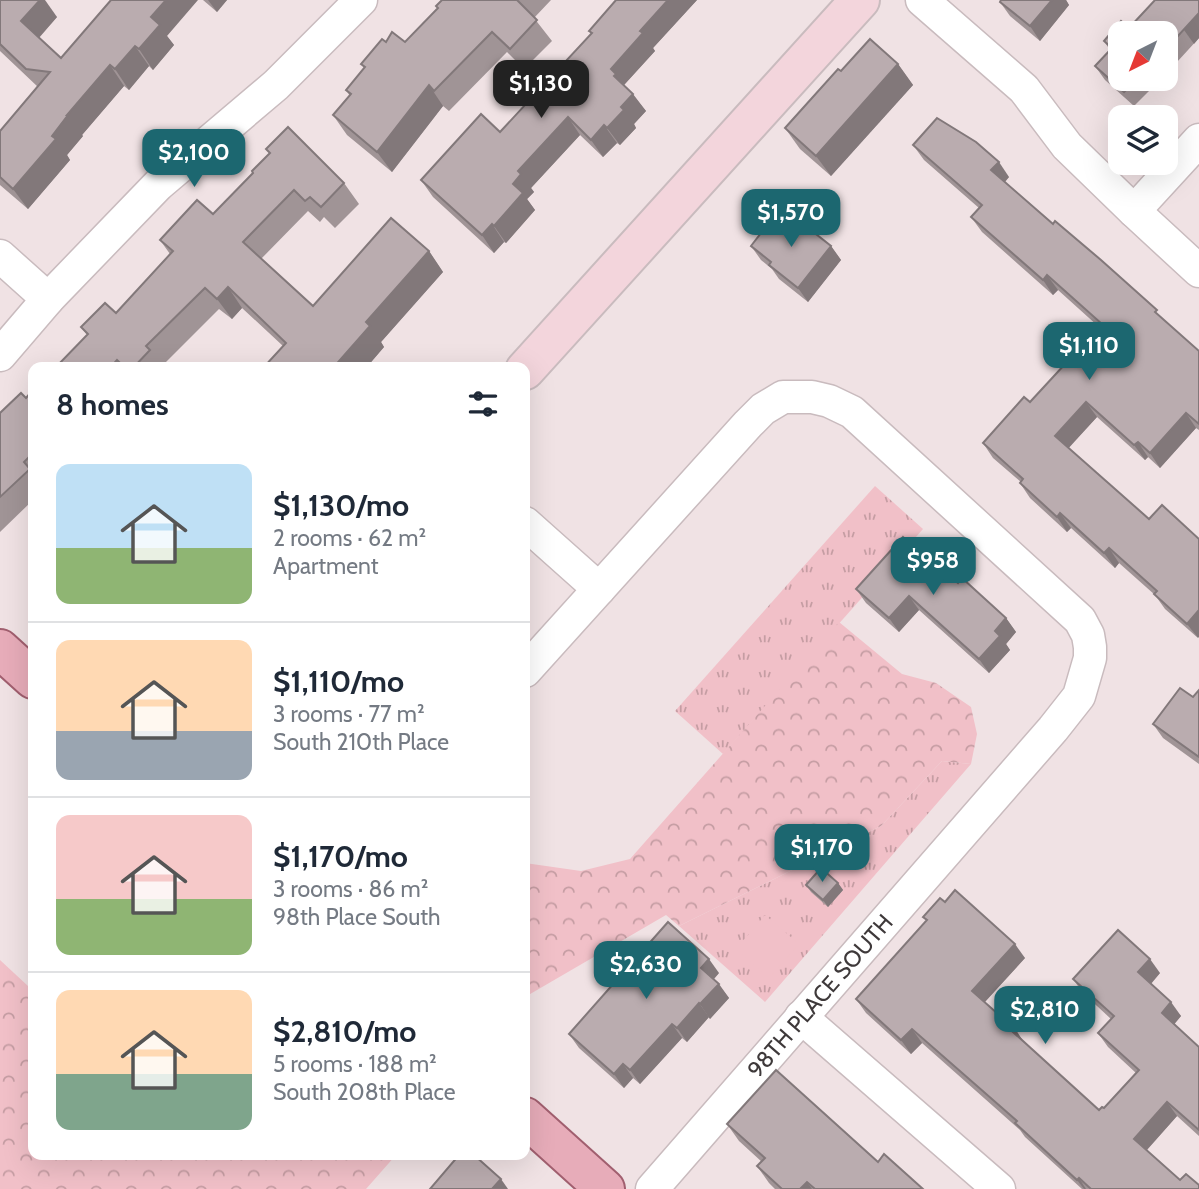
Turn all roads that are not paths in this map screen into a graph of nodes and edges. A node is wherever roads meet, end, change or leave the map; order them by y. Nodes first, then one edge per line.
1 (361, 0) edge
2 (860, 0) edge
3 (922, 0) edge
4 (1199, 139) edge
5 (1134, 211) junction
6 (0, 256) edge
7 (1199, 271) edge
8 (48, 299) junction
9 (0, 355) edge
10 (530, 364) edge
11 (530, 527) edge
12 (599, 589) junction
13 (0, 649) edge
14 (530, 665) edge
15 (28, 674) edge
16 (801, 1017) junction
17 (530, 1122) edge
18 (605, 1189) edge
19 (652, 1189) edge
20 (999, 1189) edge

1 - 8 street
2 - 10 street
3 - 5 street
4 - 5 street
5 - 7 street
6 - 8 street
8 - 9 street
11 - 12 street
12 - 14 street
12 - 16 street, 98TH PLACE SOUTH
13 - 15 main road
16 - 19 street, 98TH PLACE SOUTH
16 - 20 street
17 - 18 main road

